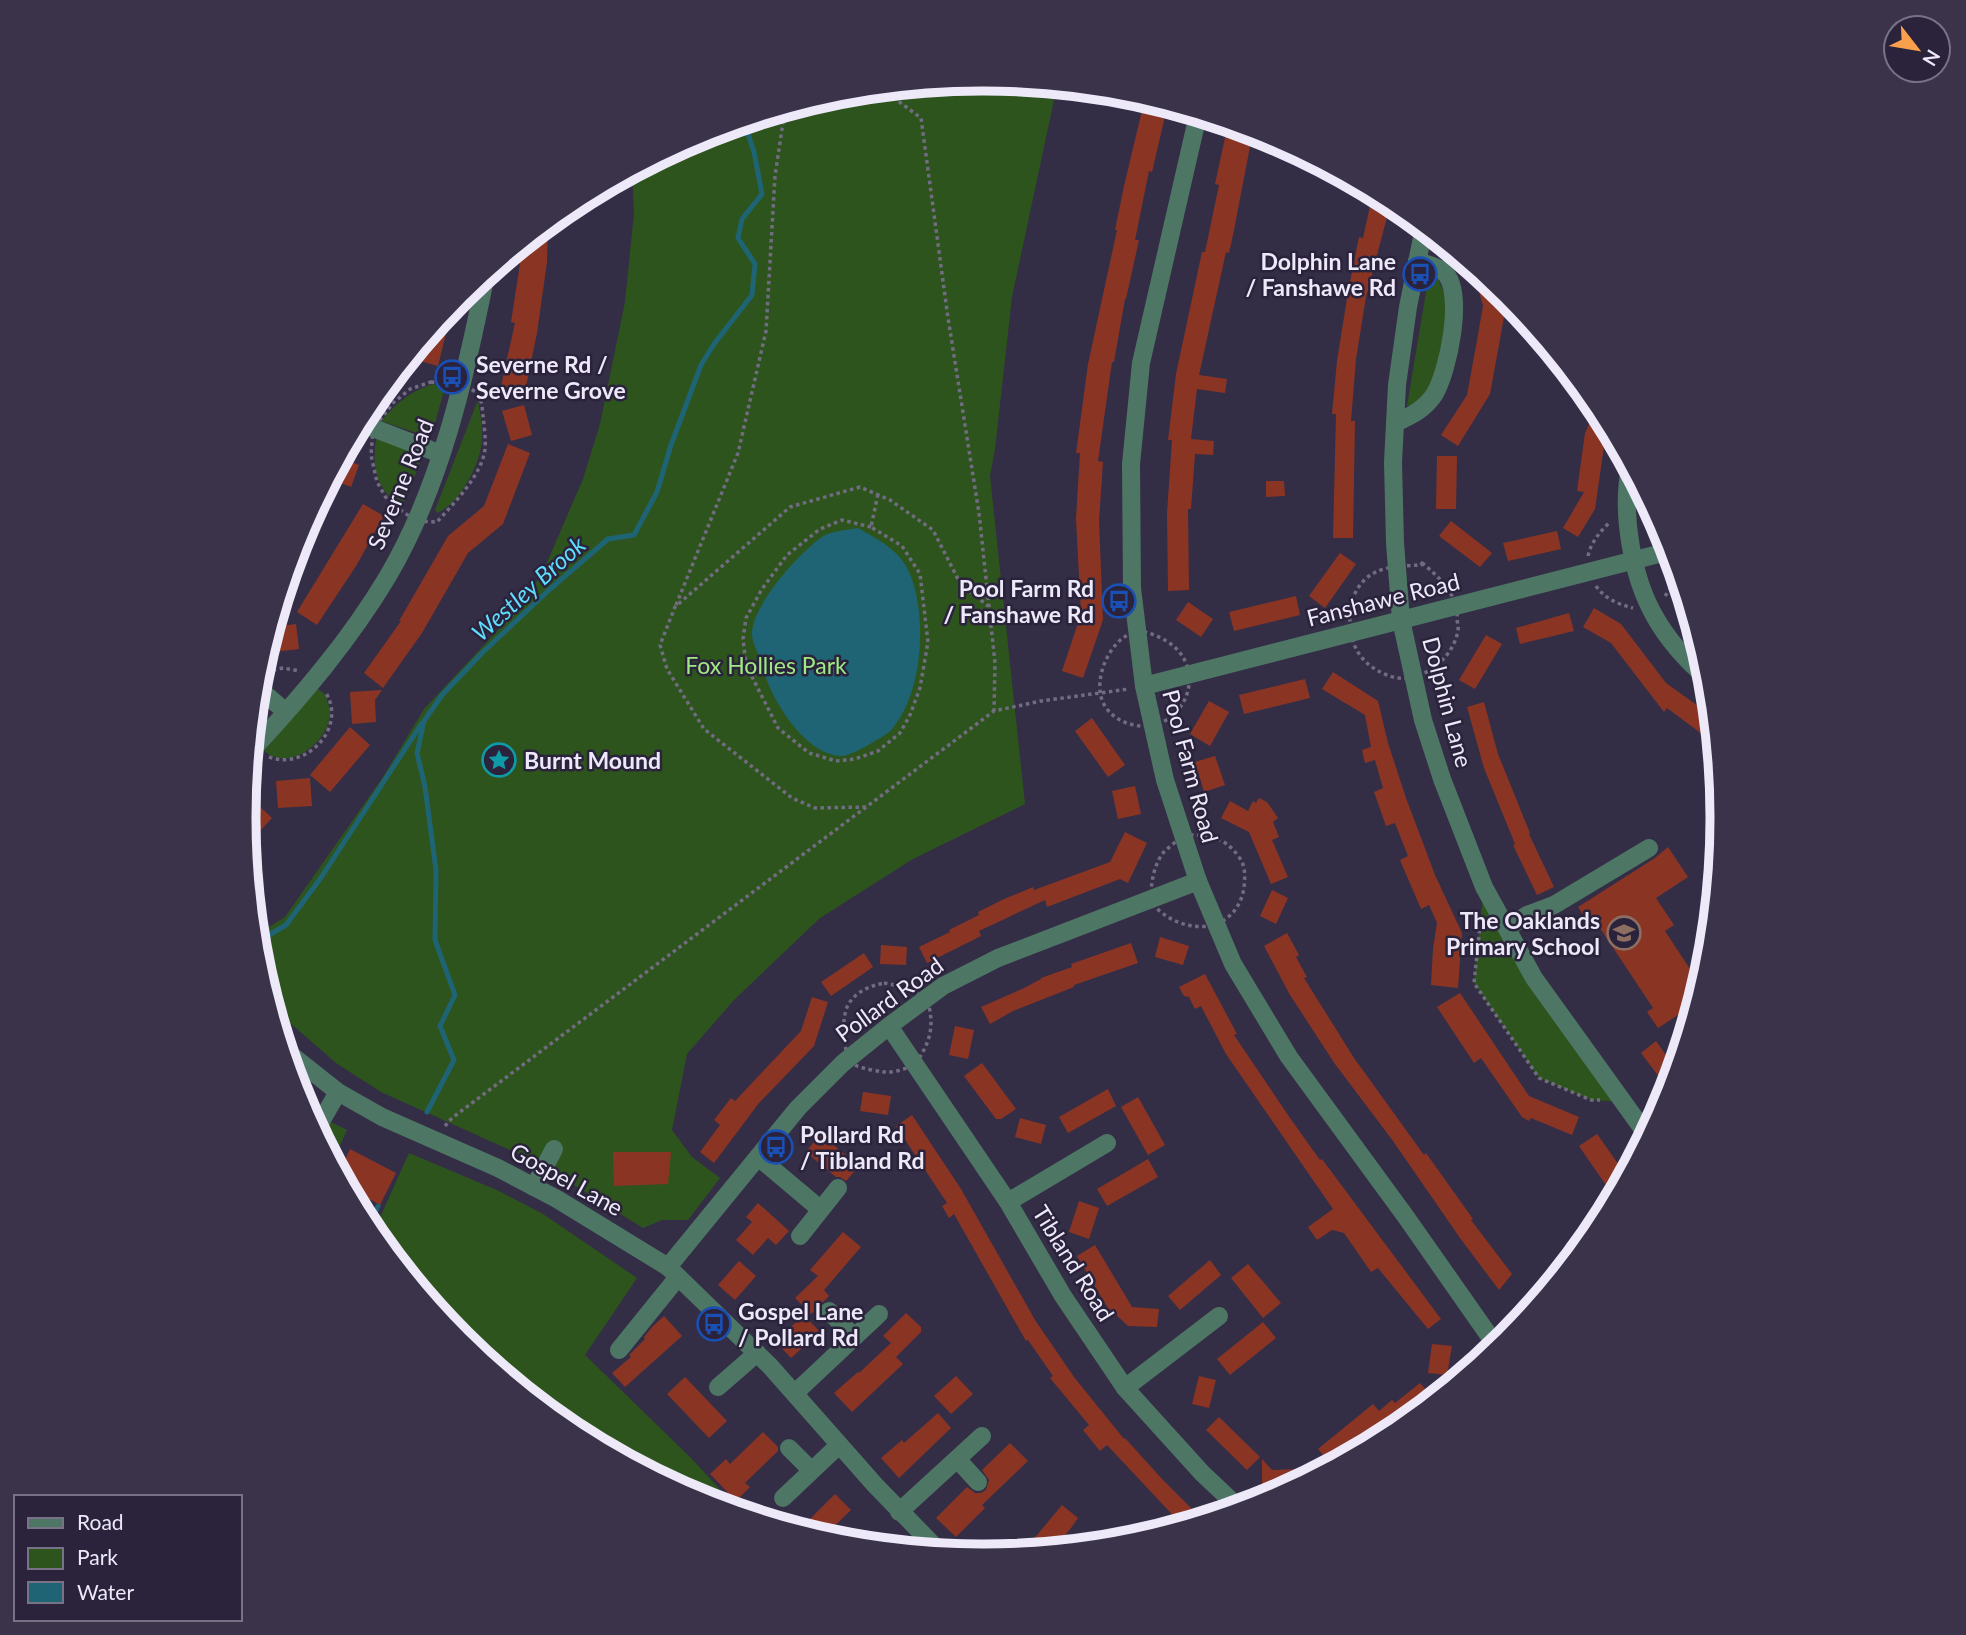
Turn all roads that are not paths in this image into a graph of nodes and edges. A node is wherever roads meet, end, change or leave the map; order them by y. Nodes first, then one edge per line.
1 (1196, 124) edge
2 (1422, 239) edge
3 (1418, 261) junction
4 (482, 291) edge
5 (1395, 423) junction
6 (370, 428) edge
7 (441, 454) junction
8 (1629, 484) edge
9 (1659, 554) edge
10 (1633, 560) junction
11 (1401, 620) junction
12 (1693, 665) edge
13 (1144, 686) junction
14 (268, 689) edge
15 (286, 712) junction
16 (261, 740) edge
17 (1649, 848) dead end
18 (1198, 881) junction
19 (1507, 928) junction
20 (888, 1026) junction
21 (299, 1061) edge
22 (338, 1092) junction
23 (322, 1119) edge
24 (1641, 1126) edge
25 (1107, 1143) dead end
26 (554, 1149) dead end
27 (758, 1157) junction
28 (534, 1186) junction
29 (838, 1188) dead end
30 (1008, 1202) junction
31 (820, 1209) junction
32 (800, 1236) dead end
33 (673, 1272) junction
34 (830, 1311) dead end
35 (879, 1314) dead end
36 (1219, 1316) dead end
37 (854, 1337) junction
38 (1490, 1337) edge
39 (619, 1350) dead end
40 (757, 1353) junction
41 (718, 1387) dead end
42 (1125, 1388) junction
43 (795, 1393) junction
44 (982, 1436) dead end
45 (839, 1445) junction
46 (789, 1448) dead end
47 (958, 1460) junction
48 (811, 1470) junction
49 (978, 1482) dead end
50 (783, 1498) dead end
51 (1230, 1500) edge
52 (899, 1512) junction
53 (929, 1542) edge

1 - 13 street, Pool Farm Road
2 - 3 street, Dolphin Lane
3 - 5 street, Dolphin Lane
3 - 5 street
4 - 7 street, Severne Road
5 - 11 street, Dolphin Lane
6 - 7 street
7 - 15 street, Severne Road
8 - 10 street
9 - 10 street, Fanshawe Road
10 - 11 street, Fanshawe Road
10 - 12 street
11 - 13 street, Fanshawe Road
11 - 19 street, Dolphin Lane
13 - 18 street, Pool Farm Road
14 - 15 street
15 - 16 street, Severne Road
17 - 19 street
18 - 20 street, Pollard Road
18 - 38 street, Pool Farm Road
19 - 24 street, Dolphin Lane
20 - 27 street, Pollard Road
20 - 30 street, Tibland Road
21 - 22 street, Gospel Lane
22 - 23 street
22 - 28 street, Gospel Lane
25 - 30 street
26 - 28 street
27 - 31 street
27 - 33 street, Pollard Road
28 - 33 street, Gospel Lane
29 - 31 street
30 - 42 street, Tibland Road
31 - 32 street
33 - 39 street, Pollard Road
33 - 40 street, Gospel Lane
34 - 37 street
35 - 37 street
36 - 42 street
37 - 43 street
40 - 41 street
40 - 43 street, Gospel Lane
42 - 51 street, Tibland Road
43 - 45 street, Gospel Lane
44 - 47 street
45 - 48 street
45 - 52 street, Gospel Lane
46 - 48 street
47 - 49 street
47 - 52 street
48 - 50 street
52 - 53 street, Gospel Lane

